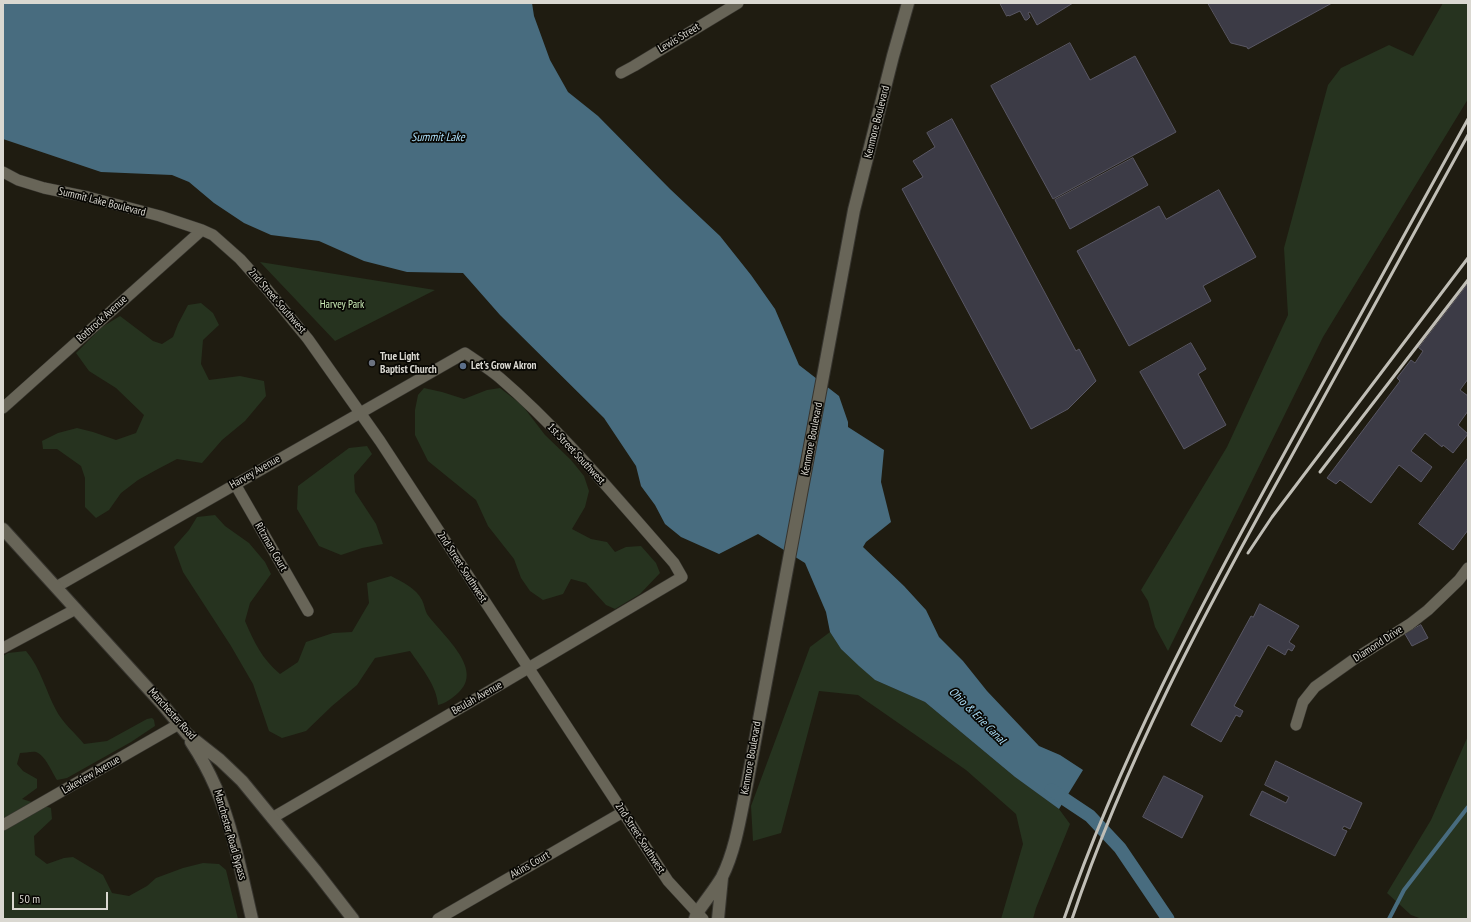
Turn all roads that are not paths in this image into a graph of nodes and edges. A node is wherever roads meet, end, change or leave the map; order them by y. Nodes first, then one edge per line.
1 (738, 3) edge
2 (908, 3) edge
3 (621, 73) dead end
4 (5, 177) edge
5 (202, 230) junction
6 (455, 359) joint
7 (3, 408) edge
8 (360, 412) junction
9 (235, 484) junction
10 (3, 530) edge
11 (1468, 568) edge
12 (682, 577) joint
13 (56, 587) junction
14 (76, 609) junction
15 (308, 611) dead end
16 (3, 648) edge
17 (528, 668) junction
18 (179, 724) junction
19 (1296, 725) dead end
20 (187, 734) junction
21 (623, 812) junction
22 (272, 818) junction
23 (3, 825) edge
24 (722, 877) junction
25 (698, 917) edge
26 (252, 919) edge
27 (353, 919) edge
28 (438, 919) edge
29 (718, 919) edge

1 - 3 street, Lewis Street
2 - 24 main road, Kenmore Boulevard
4 - 5 street, Summit Lake Boulevard
5 - 7 street, Rothrock Avenue
5 - 8 street, 2nd Street Southwest
6 - 8 street, Harvey Avenue
6 - 12 street, 1st Street Southwest
8 - 9 street, Harvey Avenue
8 - 17 street, 2nd Street Southwest
9 - 13 street, Harvey Avenue
9 - 15 street, Ritzman Court
10 - 13 main road, Manchester Road
11 - 19 street, Diamond Drive
12 - 17 street, Beulah Avenue
13 - 14 main road, Manchester Road
14 - 16 street
14 - 18 main road, Manchester Road
17 - 21 street, 2nd Street Southwest
17 - 22 street, Beulah Avenue
18 - 20 main road, Manchester Road
18 - 23 street, Lakeview Avenue
20 - 22 main road, Manchester Road
20 - 26 main road, Manchester Road Bypass
21 - 25 street, 2nd Street Southwest
21 - 28 street, Akins Court
22 - 27 main road, Manchester Road
24 - 25 main road, Kenmore Boulevard
24 - 29 main road, Kenmore Boulevard

